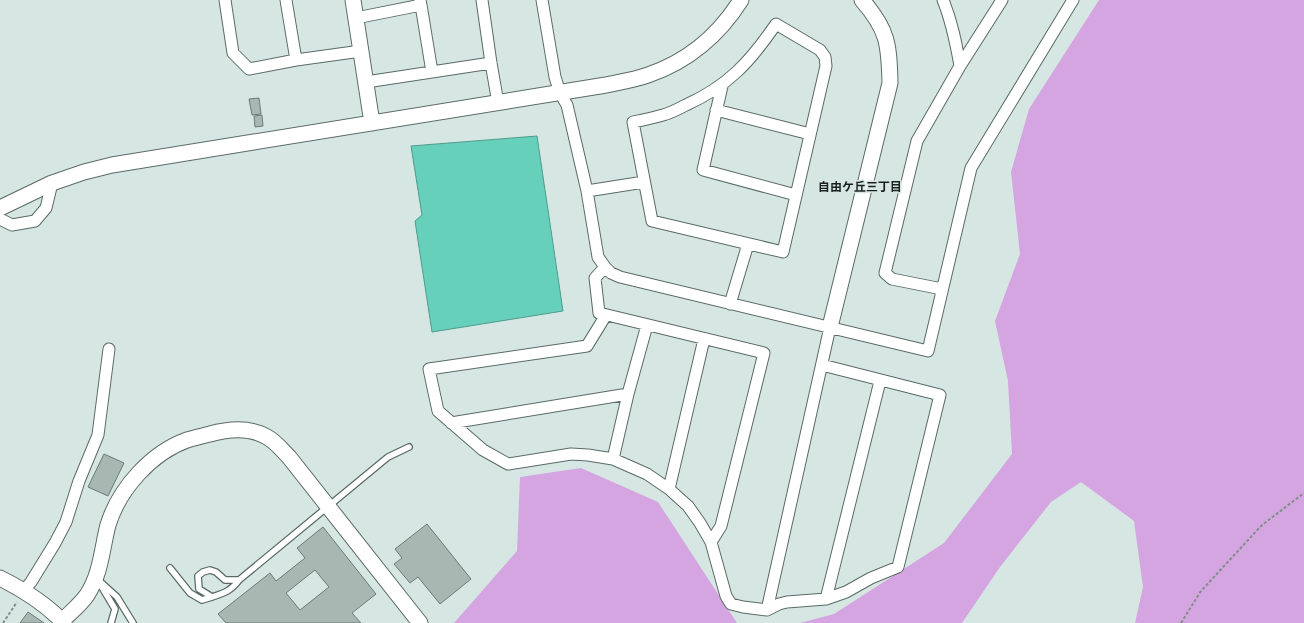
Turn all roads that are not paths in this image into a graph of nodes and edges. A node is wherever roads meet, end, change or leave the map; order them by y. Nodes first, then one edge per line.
1 (225, 0) edge
2 (286, 0) edge
3 (353, 0) edge
4 (482, 0) edge
5 (542, 0) edge
6 (741, 0) edge
7 (862, 0) edge
8 (943, 0) edge
9 (1002, 0) edge
10 (1073, 0) edge
11 (420, 3) edge
12 (356, 18) junction
13 (361, 51) junction
14 (296, 60) junction
15 (491, 63) junction
16 (960, 66) junction
17 (432, 72) junction
18 (366, 82) junction
19 (722, 86) junction
20 (560, 93) junction
21 (498, 103) junction
22 (716, 110) junction
23 (372, 123) junction
24 (810, 134) junction
25 (644, 182) junction
26 (52, 183) junction
27 (587, 192) junction
28 (796, 194) junction
29 (0, 208) edge
30 (0, 219) edge
31 (748, 244) junction
32 (605, 267) junction
33 (942, 289) junction
34 (730, 304) junction
35 (606, 315) junction
36 (647, 325) junction
37 (830, 327) junction
38 (704, 339) junction
39 (109, 349) dead end
40 (822, 365) junction
41 (880, 381) junction
42 (628, 394) junction
43 (450, 423) junction
44 (409, 448) dead end
45 (613, 460) junction
46 (669, 489) junction
47 (328, 506) junction
48 (712, 542) junction
49 (170, 568) dead end
50 (96, 577) junction
51 (0, 578) edge
52 (239, 580) junction
53 (24, 590) junction
54 (212, 597) junction
55 (826, 599) junction
56 (767, 610) junction
57 (63, 622) edge
58 (111, 623) edge
59 (133, 623) edge
60 (420, 623) edge

1 - 14 street
2 - 14 street
3 - 12 street
4 - 15 street
5 - 20 street
6 - 20 street
7 - 37 street
8 - 16 street
9 - 16 street
10 - 33 street
11 - 12 street
11 - 17 street
12 - 13 street
13 - 14 street
13 - 18 street
15 - 17 street
15 - 21 street
16 - 33 street
17 - 18 street
18 - 23 street
19 - 22 street
19 - 24 street
19 - 25 street
20 - 21 street
20 - 27 street
21 - 23 street
22 - 24 street
22 - 28 street
23 - 26 street
24 - 28 street
25 - 27 street
25 - 31 street
26 - 29 street
26 - 30 street
27 - 32 street
28 - 31 street
31 - 34 street
32 - 34 street
32 - 35 street
33 - 37 street
34 - 37 street
35 - 36 street
35 - 43 street
36 - 38 street
36 - 42 street
37 - 40 street
38 - 46 street
38 - 48 street
39 - 53 street
40 - 41 street
40 - 56 street
41 - 55 street
41 - 55 street
42 - 43 street
42 - 45 street
43 - 45 street
44 - 47 lane
45 - 46 street
46 - 48 street
47 - 50 street
47 - 52 lane
47 - 60 street
48 - 56 street
49 - 54 lane
50 - 57 street
50 - 58 lane
50 - 59 lane
51 - 53 street
52 - 54 lane
52 - 54 lane
53 - 57 street
55 - 56 street

